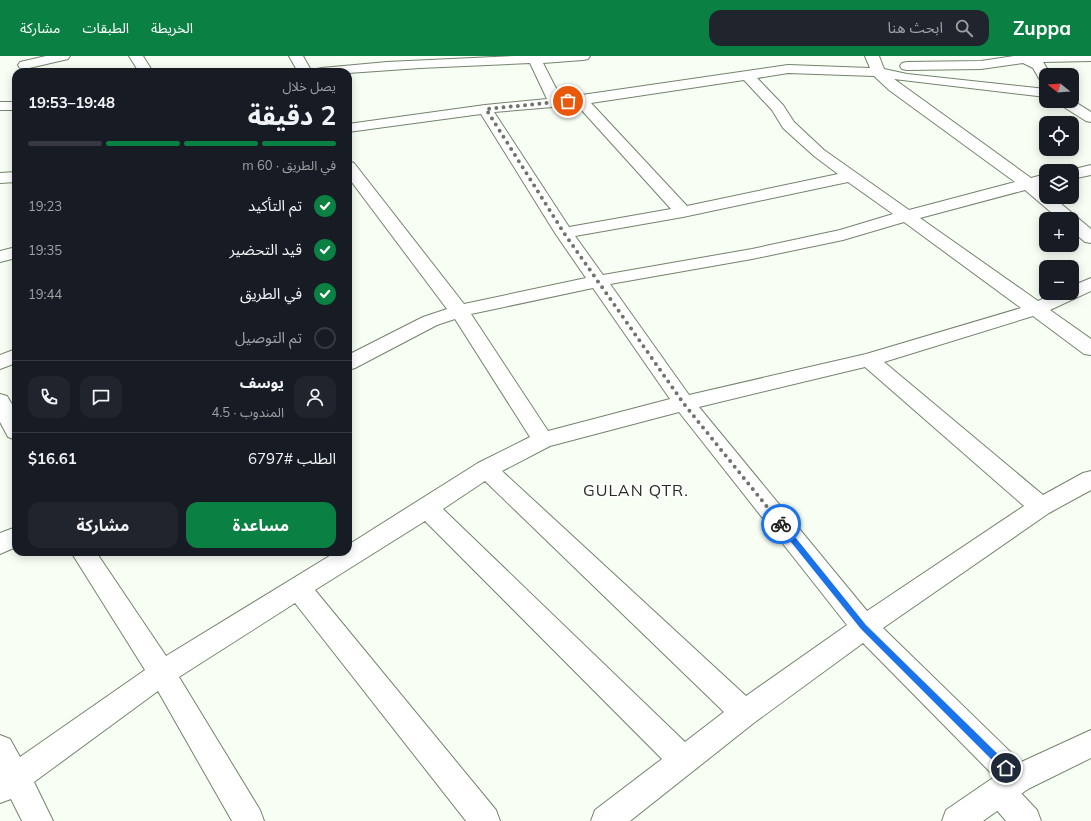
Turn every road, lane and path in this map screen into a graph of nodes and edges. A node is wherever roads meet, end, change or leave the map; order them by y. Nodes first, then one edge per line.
1 (63, 56) edge
2 (136, 56) edge
3 (296, 56) edge
4 (583, 56) edge
5 (872, 56) edge
6 (1021, 57) edge
7 (1091, 57) edge
8 (535, 59) junction
9 (26, 65) dead end
10 (144, 68) edge
11 (303, 68) edge
12 (352, 68) edge
13 (1040, 68) edge
14 (878, 72) junction
15 (747, 75) junction
16 (1039, 92) edge
17 (581, 100) junction
18 (556, 102) junction
19 (0, 106) edge
20 (12, 106) edge
21 (1075, 108) edge
22 (486, 109) junction
23 (1091, 118) edge
24 (352, 127) edge
25 (1091, 170) edge
26 (352, 171) edge
27 (1079, 173) edge
28 (852, 176) junction
29 (12, 177) edge
30 (0, 178) edge
31 (1039, 180) edge
32 (1027, 183) junction
33 (683, 212) junction
34 (1061, 212) edge
35 (906, 216) junction
36 (1079, 228) edge
37 (564, 233) junction
38 (1091, 238) edge
39 (12, 253) edge
40 (0, 257) edge
41 (598, 281) junction
42 (1091, 284) edge
43 (1037, 310) junction
44 (459, 311) junction
45 (1091, 349) edge
46 (12, 358) edge
47 (870, 360) junction
48 (352, 361) edge
49 (0, 362) edge
50 (0, 401) edge
51 (684, 404) junction
52 (12, 422) edge
53 (543, 440) junction
54 (486, 469) junction
55 (1091, 479) edge
56 (1041, 507) junction
57 (427, 508) junction
58 (12, 538) edge
59 (0, 544) edge
60 (352, 555) edge
61 (86, 556) edge
62 (351, 556) edge
63 (298, 589) junction
64 (864, 627) junction
65 (162, 673) junction
66 (744, 713) junction
67 (1091, 743) edge
68 (0, 749) edge
69 (683, 760) junction
70 (7, 784) edge
71 (1008, 785) junction
72 (38, 821) edge
73 (249, 821) edge
74 (485, 821) edge
75 (606, 821) edge
76 (957, 821) edge
77 (1026, 821) edge

1 - 9 street
2 - 10 street
3 - 11 street
4 - 8 street
5 - 14 street
6 - 7 street
6 - 13 street
6 - 14 street
8 - 12 street
8 - 18 street
14 - 15 street
14 - 16 street
14 - 32 street
15 - 17 street
15 - 28 street
17 - 18 street
17 - 33 street
18 - 22 street
19 - 20 street
21 - 23 street
22 - 24 street
22 - 37 street
25 - 27 street
26 - 44 street
28 - 33 street
28 - 35 street
29 - 30 street
31 - 32 street
32 - 34 street
32 - 35 street
33 - 37 street
35 - 41 street
35 - 43 street
36 - 38 street
37 - 41 street
39 - 40 street
41 - 44 street
41 - 51 street
42 - 43 street
43 - 45 street
43 - 47 street
44 - 48 street
44 - 53 street
46 - 49 street
47 - 51 street
47 - 56 street
50 - 52 street
51 - 53 street
51 - 64 street
53 - 54 street
54 - 57 street
54 - 66 street
55 - 56 street
56 - 64 street
57 - 60 street
57 - 69 street
58 - 59 street
61 - 65 street
62 - 63 street
63 - 65 street
63 - 74 street
64 - 66 street
64 - 71 street
65 - 70 street
65 - 73 street
66 - 69 street
67 - 71 street
68 - 70 street
69 - 75 street
70 - 72 street
71 - 76 street
71 - 77 street

